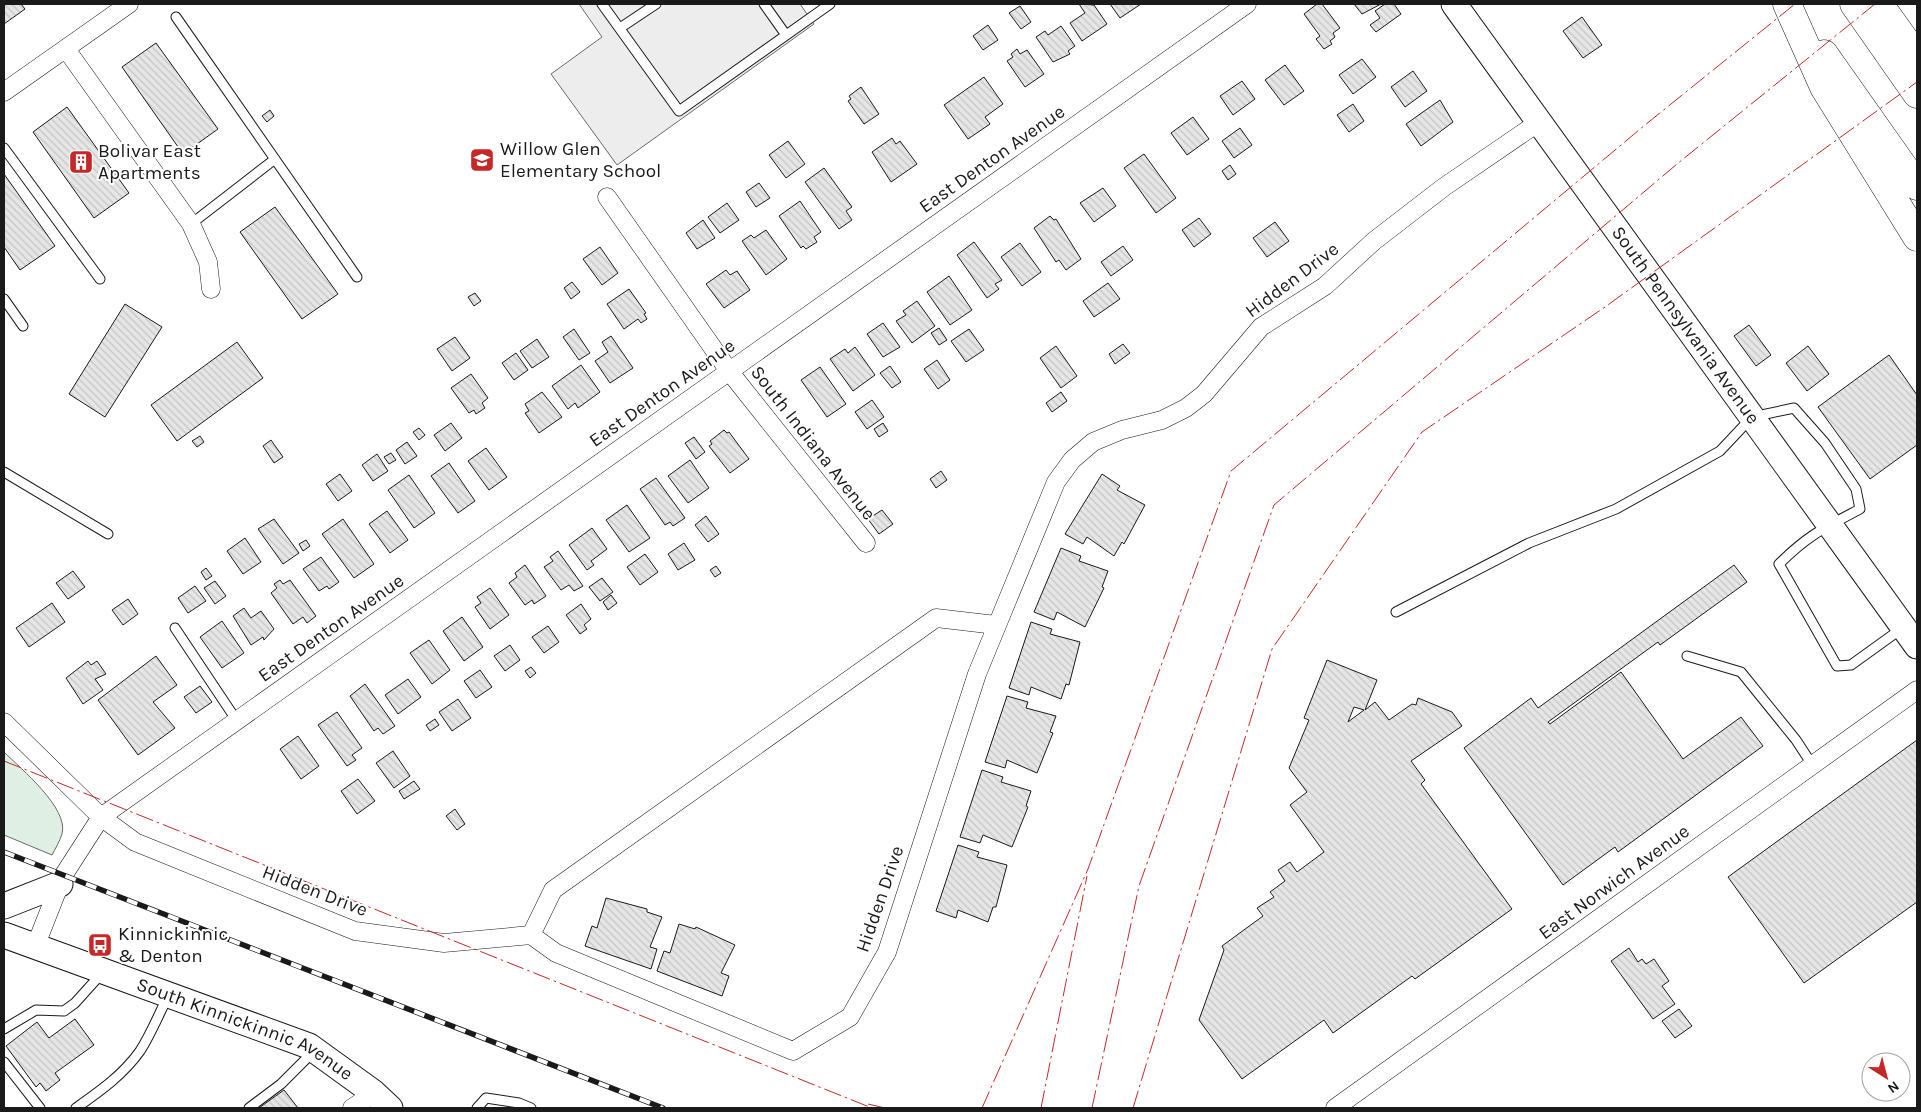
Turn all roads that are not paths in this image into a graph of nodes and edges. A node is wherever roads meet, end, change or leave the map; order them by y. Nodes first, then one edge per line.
1 (129, 4) edge
2 (602, 4) edge
3 (656, 4) edge
4 (764, 4) edge
5 (830, 4) edge
6 (1247, 4) edge
7 (1454, 4) edge
8 (1787, 4) edge
9 (1854, 4) edge
10 (1879, 4) edge
11 (176, 17) dead end
12 (620, 28) junction
13 (786, 35) junction
14 (66, 49) junction
15 (1917, 57) edge
16 (4, 92) edge
17 (1917, 94) edge
18 (1539, 122) junction
19 (4, 148) edge
20 (275, 159) junction
21 (1917, 186) edge
22 (607, 197) dead end
23 (191, 224) junction
24 (1917, 237) edge
25 (357, 277) dead end
26 (100, 279) dead end
27 (211, 289) dead end
28 (4, 300) edge
29 (23, 326) dead end
30 (729, 371) junction
31 (1752, 417) junction
32 (4, 472) edge
33 (1829, 524) junction
34 (108, 534) dead end
35 (866, 543) dead end
36 (1396, 612) dead end
37 (996, 625) junction
38 (175, 628) dead end
39 (1910, 636) edge
40 (1687, 656) dead end
41 (1917, 690) edge
42 (237, 720) junction
43 (4, 722) edge
44 (1812, 766) junction
45 (100, 817) junction
46 (60, 884) junction
47 (4, 906) edge
48 (4, 935) edge
49 (531, 935) junction
50 (35, 947) junction
51 (103, 972) junction
52 (168, 995) junction
53 (4, 1029) edge
54 (315, 1050) junction
55 (4, 1062) edge
56 (382, 1100) edge
57 (40, 1108) edge
58 (76, 1108) edge
59 (249, 1108) edge
60 (352, 1108) edge
61 (477, 1108) edge
62 (531, 1108) edge
63 (1335, 1108) edge

1 - 14 street
2 - 12 lane
3 - 12 lane
4 - 13 lane
5 - 13 lane
6 - 30 street, East Denton Avenue
7 - 18 street, South Pennsylvania Avenue
8 - 21 main road
8 - 24 main road
9 - 17 main road
10 - 15 main road
11 - 20 lane
12 - 13 lane
14 - 16 street
14 - 23 street
18 - 31 street, South Pennsylvania Avenue
18 - 37 street, Hidden Drive
19 - 26 lane
20 - 23 lane
20 - 25 lane
22 - 30 street, South Indiana Avenue
23 - 27 street
28 - 29 lane
30 - 35 street, South Indiana Avenue
30 - 42 street, East Denton Avenue
31 - 33 street, South Pennsylvania Avenue
31 - 33 lane
31 - 36 lane
32 - 34 lane
33 - 39 street, South Pennsylvania Avenue
33 - 39 lane
37 - 49 street
37 - 49 street, Hidden Drive
38 - 42 lane
40 - 44 lane
41 - 44 street, East Norwich Avenue
42 - 45 street, East Denton Avenue
43 - 45 street, Hidden Drive
44 - 63 street, East Norwich Avenue
45 - 46 street
45 - 49 street, Hidden Drive
46 - 47 street
46 - 50 street
48 - 50 street, South Kinnickinnic Avenue
50 - 51 street, South Kinnickinnic Avenue
51 - 52 street, South Kinnickinnic Avenue
51 - 53 lane
52 - 54 street, South Kinnickinnic Avenue
52 - 58 lane
54 - 56 street, South Kinnickinnic Avenue
54 - 59 lane
55 - 57 lane
56 - 60 street
61 - 62 lane

